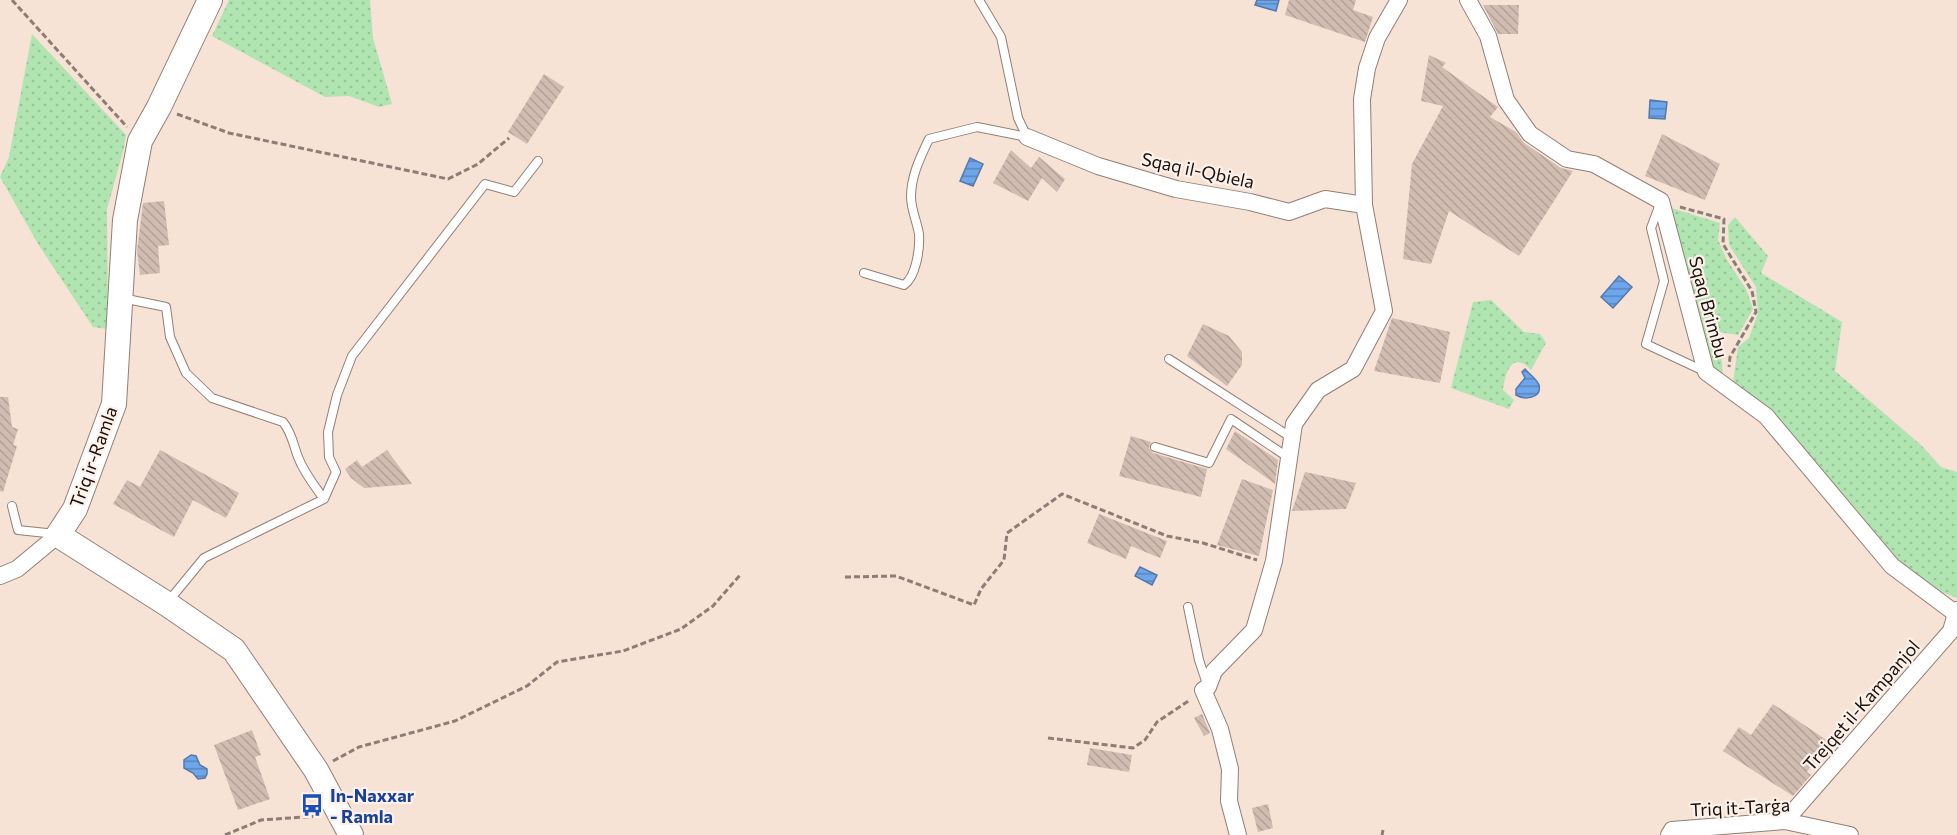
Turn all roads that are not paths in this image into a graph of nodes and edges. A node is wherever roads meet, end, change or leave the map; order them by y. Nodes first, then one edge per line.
1 (210, 0) edge
2 (979, 0) edge
3 (1399, 0) edge
4 (1468, 0) edge
5 (1027, 137) junction
6 (538, 161) dead end
7 (1661, 201) junction
8 (1364, 205) junction
9 (864, 273) dead end
10 (121, 297) junction
11 (1169, 359) dead end
12 (1706, 372) junction
13 (1292, 438) junction
14 (1155, 447) dead end
15 (1289, 458) junction
16 (324, 498) junction
17 (12, 506) dead end
18 (58, 535) junction
19 (0, 576) edge
20 (167, 604) junction
21 (1188, 607) dead end
22 (1956, 613) edge
23 (1206, 689) junction
24 (1785, 821) junction
25 (351, 835) edge
26 (1238, 835) edge
27 (1669, 835) edge
28 (1850, 835) edge

1 - 10 main road, Triq ir-Ramla
2 - 5 lane
3 - 8 street
4 - 7 street
5 - 8 street, Sqaq il-Qbiela
5 - 9 lane, Sqaq il-Qbiela
6 - 16 lane
7 - 12 street, Sqaq Brimbu
7 - 12 lane
8 - 13 street
10 - 16 lane
10 - 18 main road, Triq ir-Ramla
11 - 13 lane
12 - 22 street, Sqaq Brimbu
13 - 15 street
14 - 15 lane
15 - 23 street
16 - 20 lane
17 - 18 lane
18 - 19 street
18 - 20 main road
20 - 25 main road
21 - 23 lane
22 - 24 street, Trejqet il-Kampanjol
23 - 26 street
24 - 27 street, Triq it-Tarġa
24 - 28 street, Triq it-Tarġa

